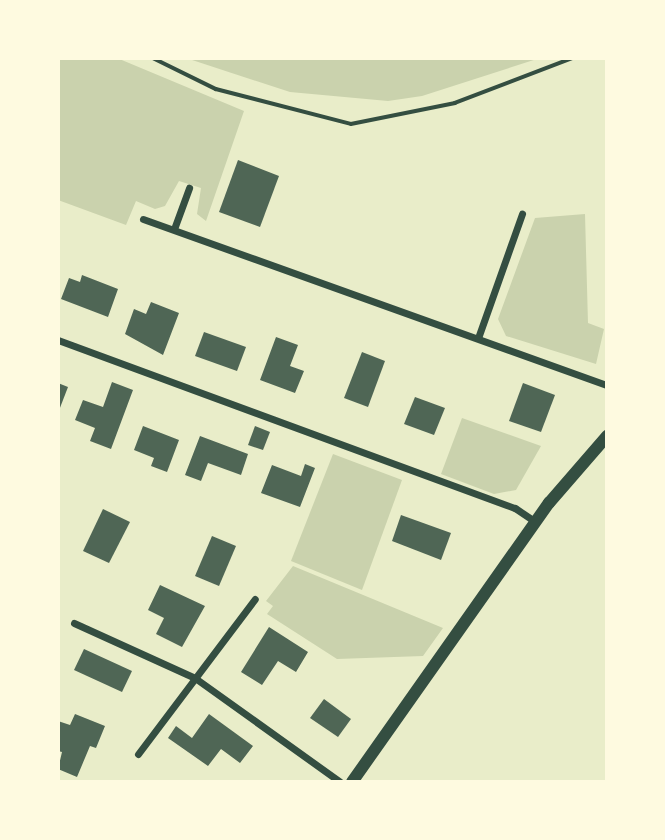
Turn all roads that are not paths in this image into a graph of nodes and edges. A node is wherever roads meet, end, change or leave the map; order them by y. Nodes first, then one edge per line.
1 (189, 188) dead end
2 (522, 214) dead end
3 (143, 219) dead end
4 (174, 229) junction
5 (478, 338) junction
6 (58, 340) edge
7 (607, 384) edge
8 (607, 436) edge
9 (536, 522) junction
10 (255, 598) dead end
11 (74, 623) dead end
12 (195, 678) junction
13 (138, 754) dead end
14 (340, 782) edge
15 (352, 782) edge

1 - 4 street
2 - 5 street
3 - 4 street
4 - 5 street
5 - 7 street
6 - 9 street
8 - 9 street
9 - 15 street
10 - 12 street
11 - 12 street
12 - 13 street
12 - 14 street

